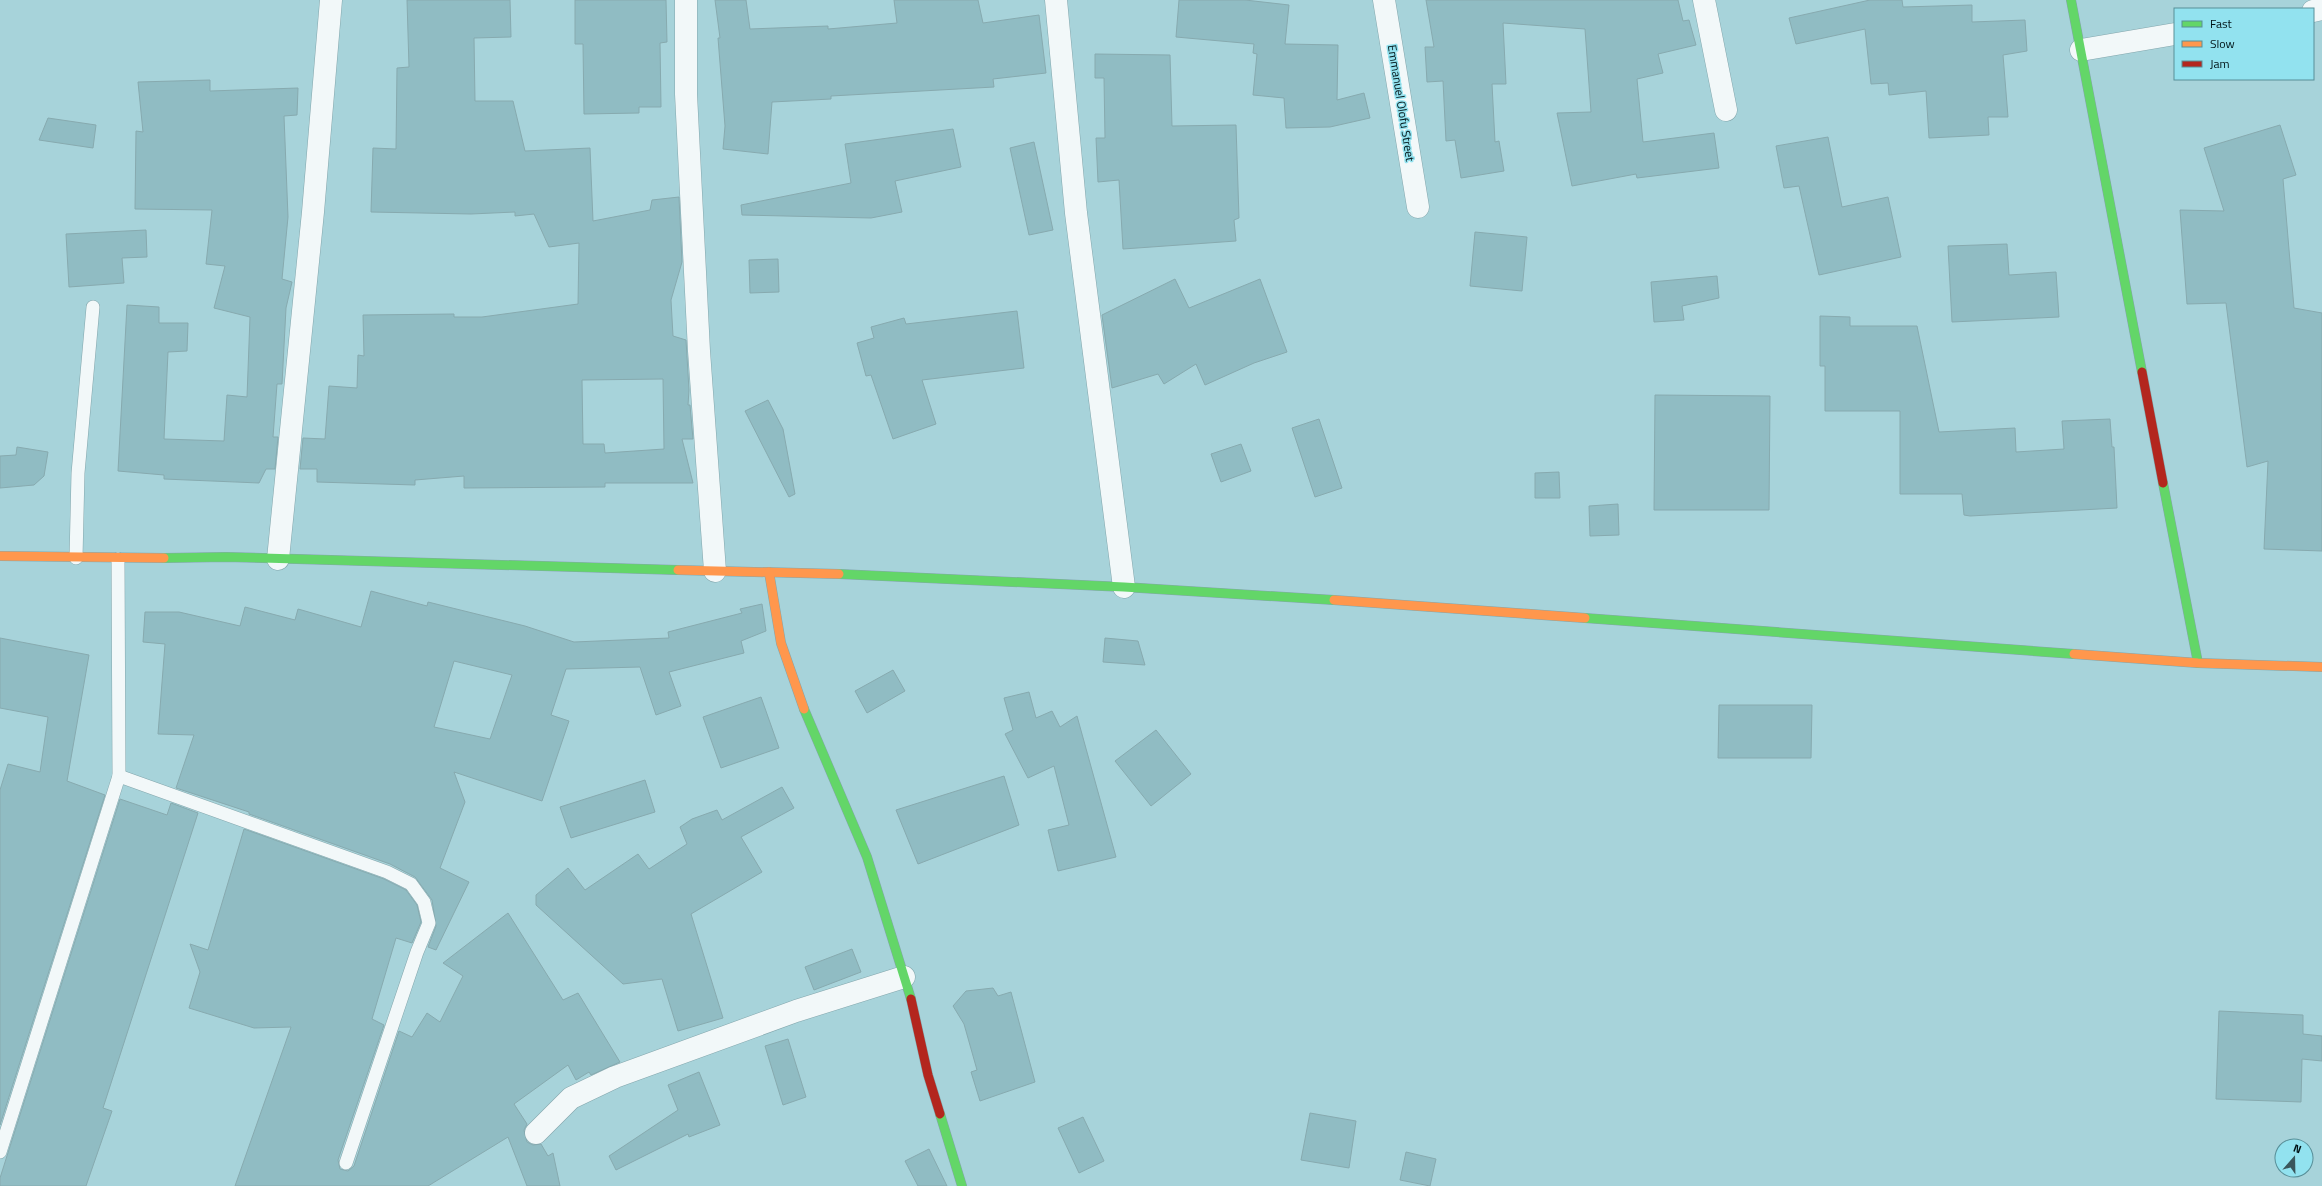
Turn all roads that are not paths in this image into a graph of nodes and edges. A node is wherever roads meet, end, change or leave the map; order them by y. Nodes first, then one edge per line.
1 (330, 0) edge
2 (686, 0) edge
3 (1056, 0) edge
4 (1384, 0) edge
5 (1704, 0) edge
6 (2071, 0) edge
7 (2174, 34) edge
8 (2081, 50) junction
9 (1726, 110) dead end
10 (1418, 207) dead end
11 (93, 307) dead end
12 (0, 556) edge
13 (76, 558) junction
14 (118, 559) junction
15 (278, 559) junction
16 (714, 571) junction
17 (769, 572) junction
18 (1124, 587) junction
19 (2198, 663) junction
20 (2322, 667) edge
21 (120, 776) junction
22 (904, 977) junction
23 (536, 1133) dead end
24 (0, 1152) edge
25 (346, 1163) dead end
26 (962, 1186) edge

1 - 15 street
2 - 16 street
3 - 18 street
4 - 10 street, Emmanuel Olofu Street
5 - 9 street
6 - 8 street
7 - 8 street
8 - 19 street
11 - 13 lane
12 - 13 street
13 - 14 street
14 - 15 street
14 - 21 lane
15 - 16 street
16 - 17 street
17 - 18 street
17 - 22 street
18 - 19 street
19 - 20 street
21 - 24 lane
21 - 25 lane
22 - 23 street
22 - 26 street

